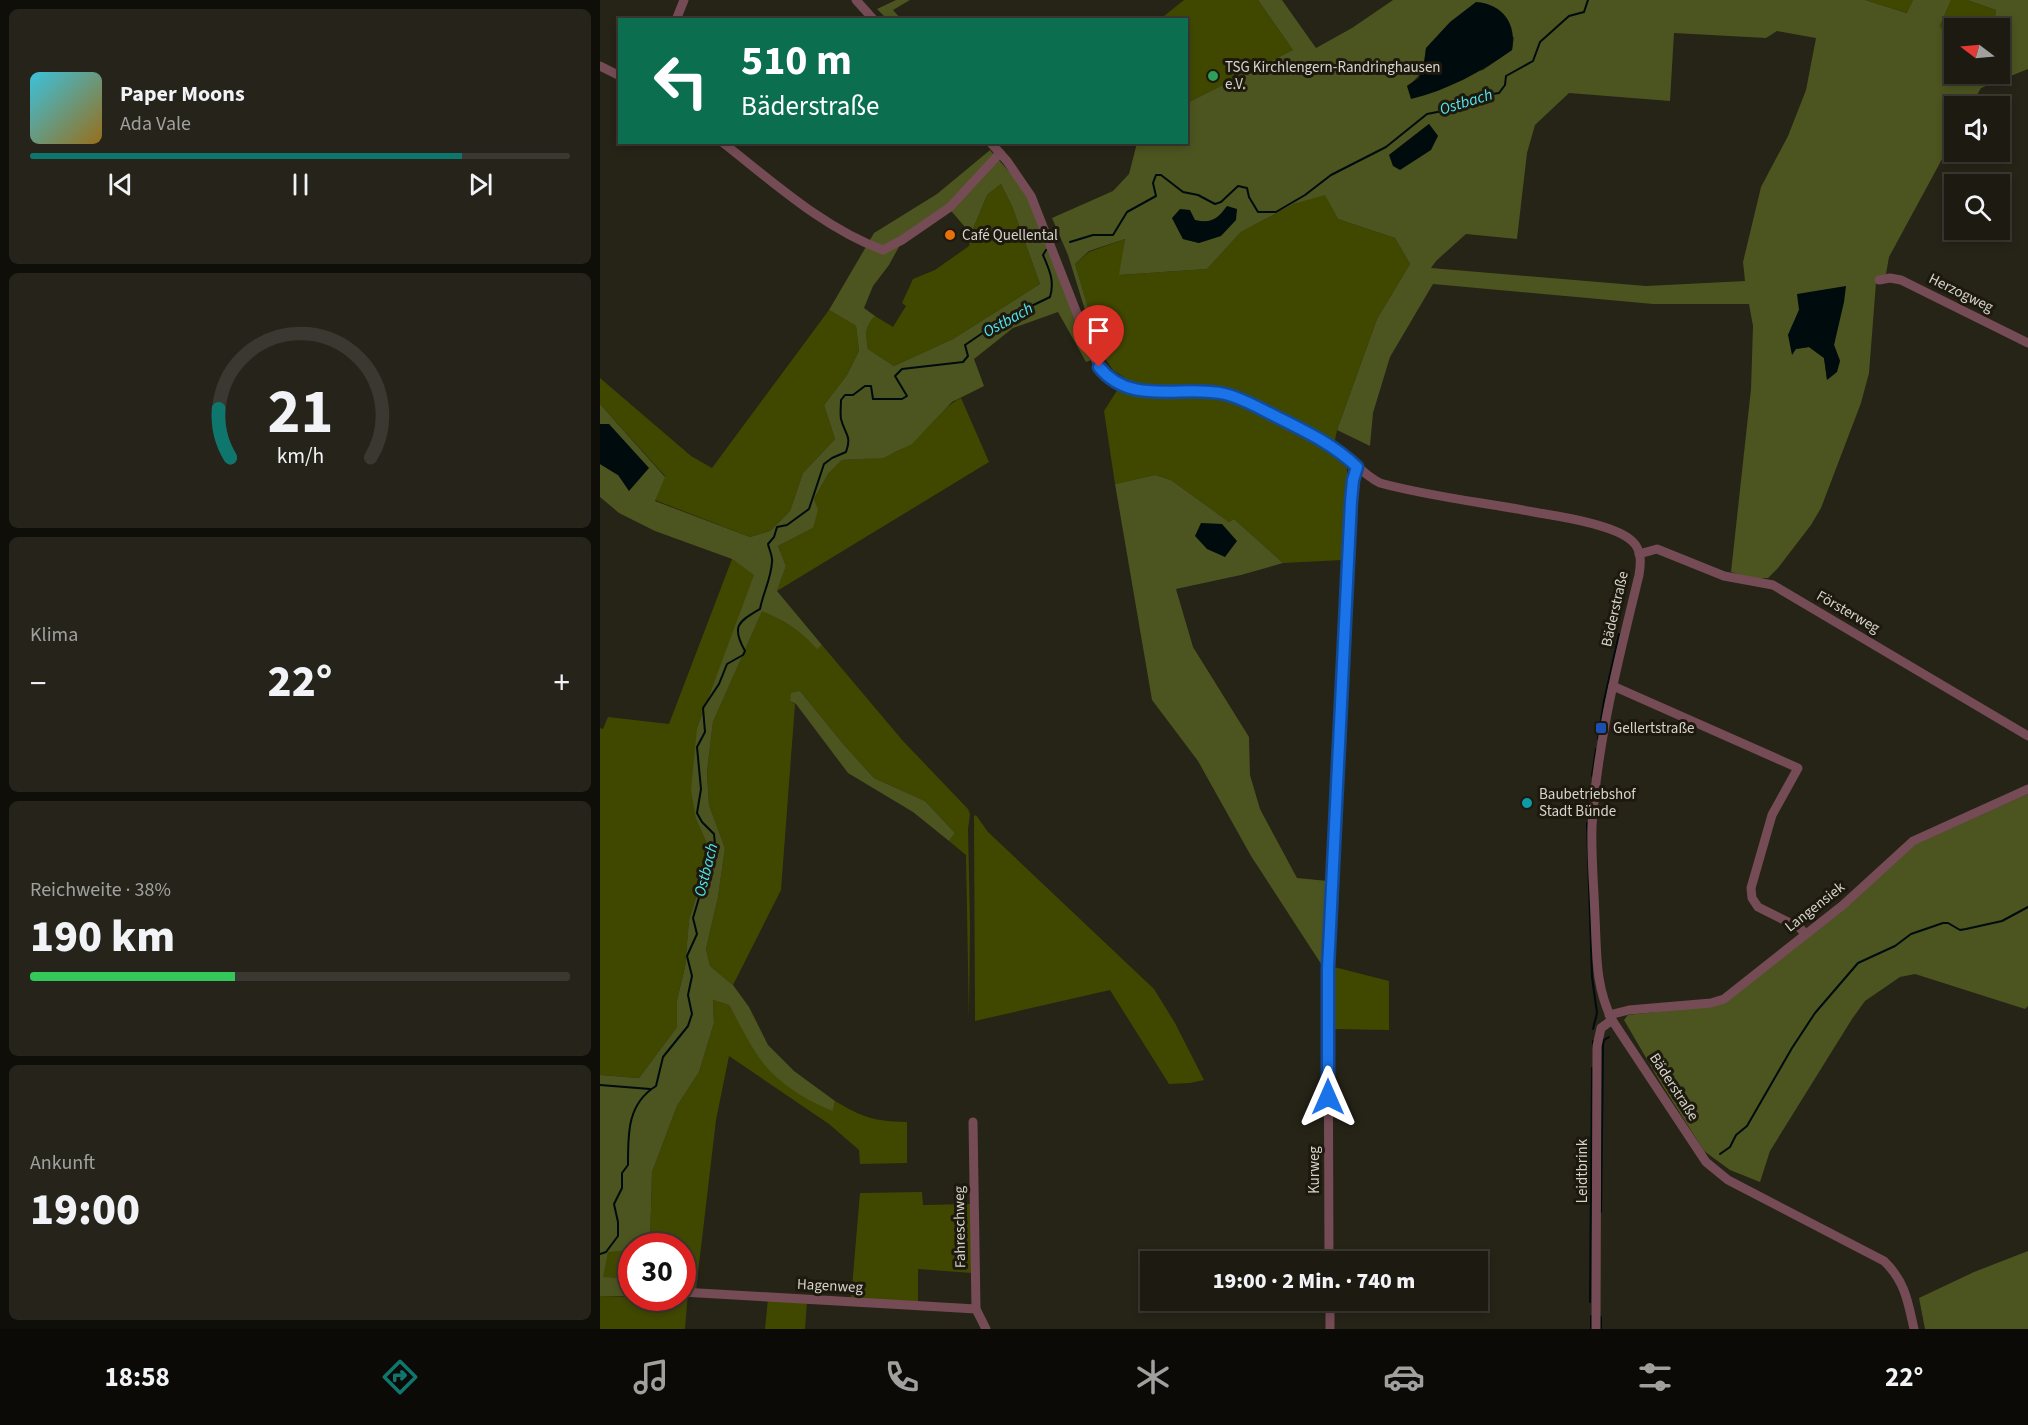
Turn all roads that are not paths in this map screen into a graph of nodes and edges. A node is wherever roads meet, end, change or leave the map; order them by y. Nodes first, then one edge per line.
1 (684, 0) edge
2 (856, 0) edge
3 (677, 18) edge
4 (872, 18) edge
5 (600, 66) edge
6 (618, 75) edge
7 (725, 144) edge
8 (992, 144) edge
9 (1000, 153) junction
10 (1879, 280) dead end
11 (2028, 343) edge
12 (1357, 467) junction
13 (1640, 554) junction
14 (1613, 686) junction
15 (2028, 736) edge
16 (2028, 789) edge
17 (1805, 934) junction
18 (1611, 1017) junction
19 (973, 1122) dead end
20 (1329, 1251) edge
21 (696, 1293) edge
22 (976, 1309) junction
23 (1330, 1311) edge
24 (986, 1329) edge
25 (1330, 1329) edge
26 (1596, 1329) edge
27 (1914, 1329) edge

1 - 3 street
2 - 4 street
5 - 6 street
7 - 9 street
8 - 9 street, Bäderstraße
9 - 12 street, Bäderstraße
10 - 11 street, Herzogweg
12 - 13 street, Bäderstraße
12 - 20 street, Kurweg
13 - 14 street, Bäderstraße
13 - 15 street, Försterweg
14 - 17 street
14 - 18 street, Bäderstraße
16 - 17 street, Langensiek
17 - 18 street, Langensiek
18 - 26 street, Leidtbrink
18 - 27 street, Bäderstraße
19 - 22 street, Fahreschweg
21 - 22 street, Hagenweg
22 - 24 street, Fahreschweg
23 - 25 street

